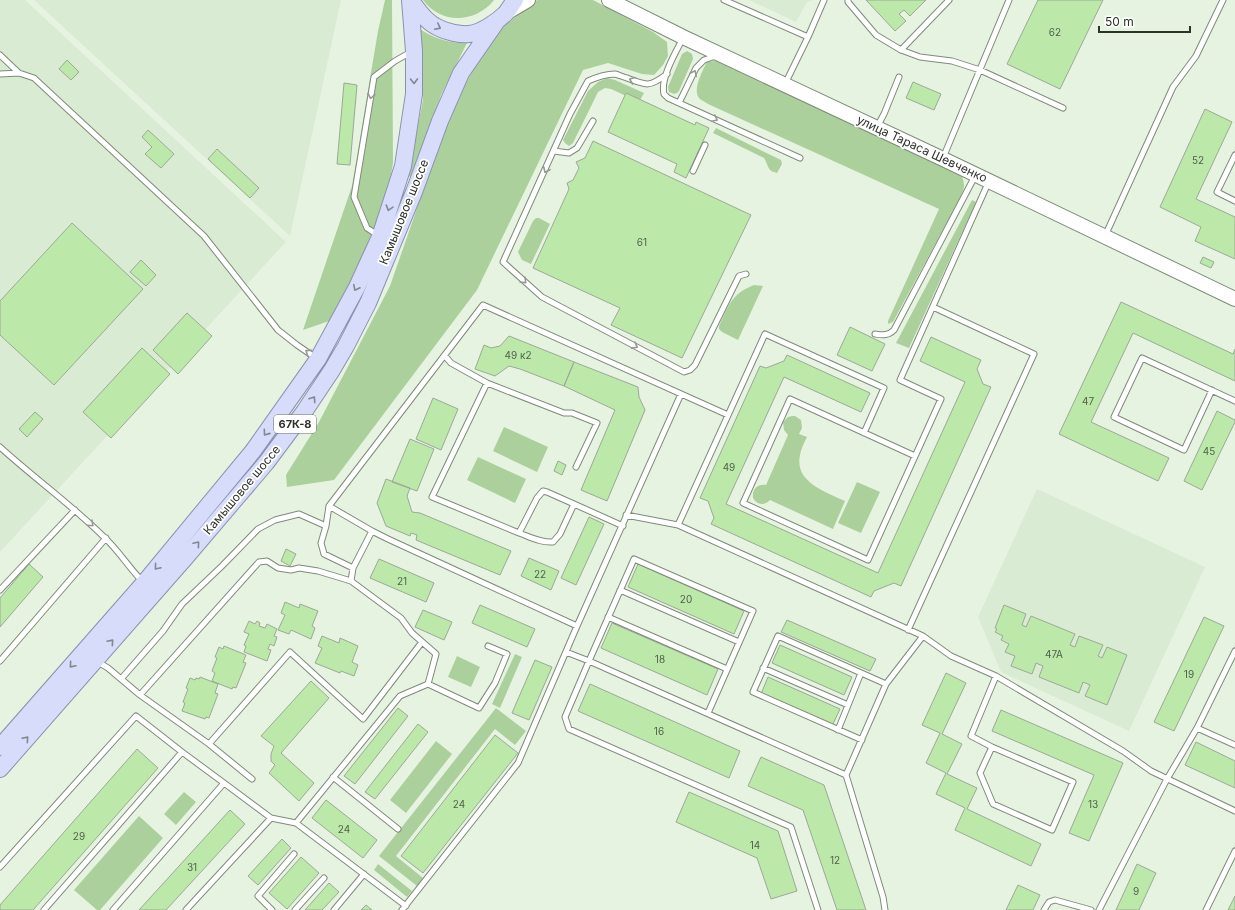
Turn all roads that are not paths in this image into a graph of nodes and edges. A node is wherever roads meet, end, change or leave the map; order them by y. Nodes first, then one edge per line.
1 (410, 0) edge
2 (528, 0) edge
3 (609, 0) edge
4 (724, 0) edge
5 (824, 0) edge
6 (848, 0) edge
7 (949, 0) edge
8 (1009, 0) edge
9 (1223, 0) edge
10 (506, 11) edge
11 (683, 37) junction
12 (808, 37) junction
13 (901, 50) junction
14 (414, 51) junction
15 (720, 54) junction
16 (0, 55) edge
17 (980, 70) junction
18 (19, 73) junction
19 (0, 74) edge
20 (667, 74) junction
21 (899, 77) dead end
22 (784, 84) junction
23 (679, 103) junction
24 (1063, 108) dead end
25 (593, 121) dead end
26 (876, 128) junction
27 (705, 145) dead end
28 (554, 151) junction
29 (1235, 155) edge
30 (800, 158) dead end
31 (943, 159) junction
32 (693, 171) dead end
33 (976, 175) junction
34 (989, 181) junction
35 (1235, 201) edge
36 (380, 236) junction
37 (1104, 236) junction
38 (746, 274) dead end
39 (1235, 298) edge
40 (933, 307) junction
41 (875, 334) dead end
42 (445, 356) junction
43 (318, 359) junction
44 (487, 383) junction
45 (1212, 390) junction
46 (681, 394) junction
47 (1235, 401) edge
48 (728, 415) junction
49 (864, 433) junction
50 (0, 447) edge
51 (915, 456) junction
52 (576, 467) dead end
53 (574, 504) junction
54 (329, 506) junction
55 (75, 510) junction
56 (626, 515) junction
57 (678, 525) junction
58 (326, 526) junction
59 (623, 526) junction
60 (372, 531) junction
61 (519, 532) junction
62 (106, 538) junction
63 (353, 568) junction
64 (351, 581) junction
65 (144, 582) junction
66 (0, 590) edge
67 (620, 590) junction
68 (608, 617) junction
69 (577, 626) junction
70 (908, 630) junction
71 (923, 636) junction
72 (422, 642) junction
73 (739, 642) junction
74 (488, 646) dead end
75 (1235, 651) edge
76 (566, 652) junction
77 (95, 660) junction
78 (0, 661) edge
79 (589, 661) junction
80 (764, 668) junction
81 (727, 669) junction
82 (861, 673) junction
83 (996, 676) junction
84 (121, 679) junction
85 (428, 684) junction
86 (886, 684) junction
87 (140, 695) junction
88 (848, 705) junction
89 (708, 714) junction
90 (1197, 728) junction
91 (838, 730) junction
92 (862, 740) junction
93 (209, 744) junction
94 (1235, 745) edge
95 (0, 747) edge
96 (992, 747) junction
97 (182, 752) junction
98 (0, 769) edge
99 (846, 775) junction
100 (333, 778) junction
101 (252, 779) dead end
102 (1167, 779) junction
103 (224, 783) junction
104 (1235, 811) edge
105 (271, 818) junction
106 (296, 823) junction
107 (398, 829) dead end
108 (1235, 851) edge
109 (294, 854) dead end
110 (0, 867) edge
111 (364, 874) junction
112 (324, 878) dead end
113 (404, 908) edge
114 (44, 910) edge
115 (112, 910) edge
116 (186, 910) edge
117 (272, 910) edge
118 (295, 910) edge
119 (334, 910) edge
120 (818, 910) edge
121 (885, 910) edge
122 (1044, 910) edge
123 (1091, 910) edge
124 (1099, 910) edge
125 (1206, 910) edge

1 -> 10 main road, Камышовое шоссе
1 - 14 main road, Камышовое шоссе
2 - 10 main road
3 - 11 main road, улица Тараса Шевченко
4 - 12 lane
5 - 12 lane
6 - 13 lane
7 - 13 lane
8 - 17 lane
9 - 37 lane
77 -> 10 main road, Камышовое шоссе / 67К-8
11 - 15 main road, улица Тараса Шевченко
11 - 20 lane
12 - 22 lane
13 - 17 lane
14 -> 36 main road, Камышовое шоссе
14 -> 36 lane
15 - 22 main road, улица Тараса Шевченко
23 -> 15 lane
16 - 18 lane
17 - 24 lane
17 - 31 lane
18 - 19 lane
43 -> 18 lane
20 - 23 lane
20 -> 28 lane
21 - 26 lane
22 - 26 main road, улица Тараса Шевченко
23 -> 30 lane
25 - 28 lane
26 - 31 main road, улица Тараса Шевченко
27 - 32 lane
28 -> 38 lane
29 - 35 lane
31 - 33 main road, улица Тараса Шевченко
33 - 34 main road, улица Тараса Шевченко
33 - 41 lane
34 - 37 main road, улица Тараса Шевченко
34 - 40 lane
36 -> 43 main road, Камышовое шоссе / 67К-8
37 - 39 main road, улица Тараса Шевченко
40 - 51 lane
40 - 70 lane
42 - 44 lane
42 - 46 lane
42 - 54 lane
43 -> 65 main road, Камышовое шоссе / 67К-8
44 - 52 lane
44 - 61 lane
45 - 45 lane
45 - 47 lane
46 - 48 lane
46 - 56 lane
48 - 49 lane
48 - 57 lane
49 - 51 lane
49 - 51 lane
50 - 55 lane
53 - 59 lane
53 - 61 lane
53 - 61 lane
54 - 58 lane
54 - 60 lane
55 -> 62 lane
55 - 66 lane
56 - 57 lane
56 - 59 lane
57 - 70 lane
58 - 63 lane
58 - 84 lane
59 - 69 lane
60 - 63 lane
60 - 69 lane
62 - 65 lane
62 - 78 lane
63 - 64 lane
64 - 72 lane
64 - 87 lane
65 -> 95 main road, Камышовое шоссе / 67К-8
67 - 68 lane
67 - 73 lane
67 - 73 lane
68 - 79 lane
68 - 81 lane
69 - 76 lane
70 - 71 lane
71 - 83 lane
71 - 86 lane
72 - 85 lane
72 - 93 lane
73 - 81 lane
74 - 85 lane
75 - 90 lane
76 - 79 lane
76 - 113 lane
77 - 84 lane
98 -> 77 main road, Камышовое шоссе / 67К-8
79 - 89 lane
79 - 120 lane
80 - 82 lane
80 - 88 lane
80 - 91 lane
81 - 89 lane
82 - 86 lane
82 - 88 lane
83 - 96 lane
83 - 102 lane
84 - 87 lane
85 - 100 lane
86 - 92 lane
87 - 93 lane
88 - 91 lane
89 - 99 lane
90 - 94 lane
90 - 102 lane
91 - 92 lane
92 - 99 lane
93 - 101 lane
96 - 96 lane
97 - 103 lane
97 - 110 lane
97 - 114 lane
99 - 121 lane
100 - 106 lane
100 - 107 lane
102 - 104 lane
102 - 124 lane
103 - 105 lane
103 - 115 lane
105 - 106 lane
105 - 116 lane
106 - 111 lane
108 - 125 lane
109 - 117 lane
111 - 113 lane
111 - 119 lane
112 - 118 lane
122 - 123 lane

